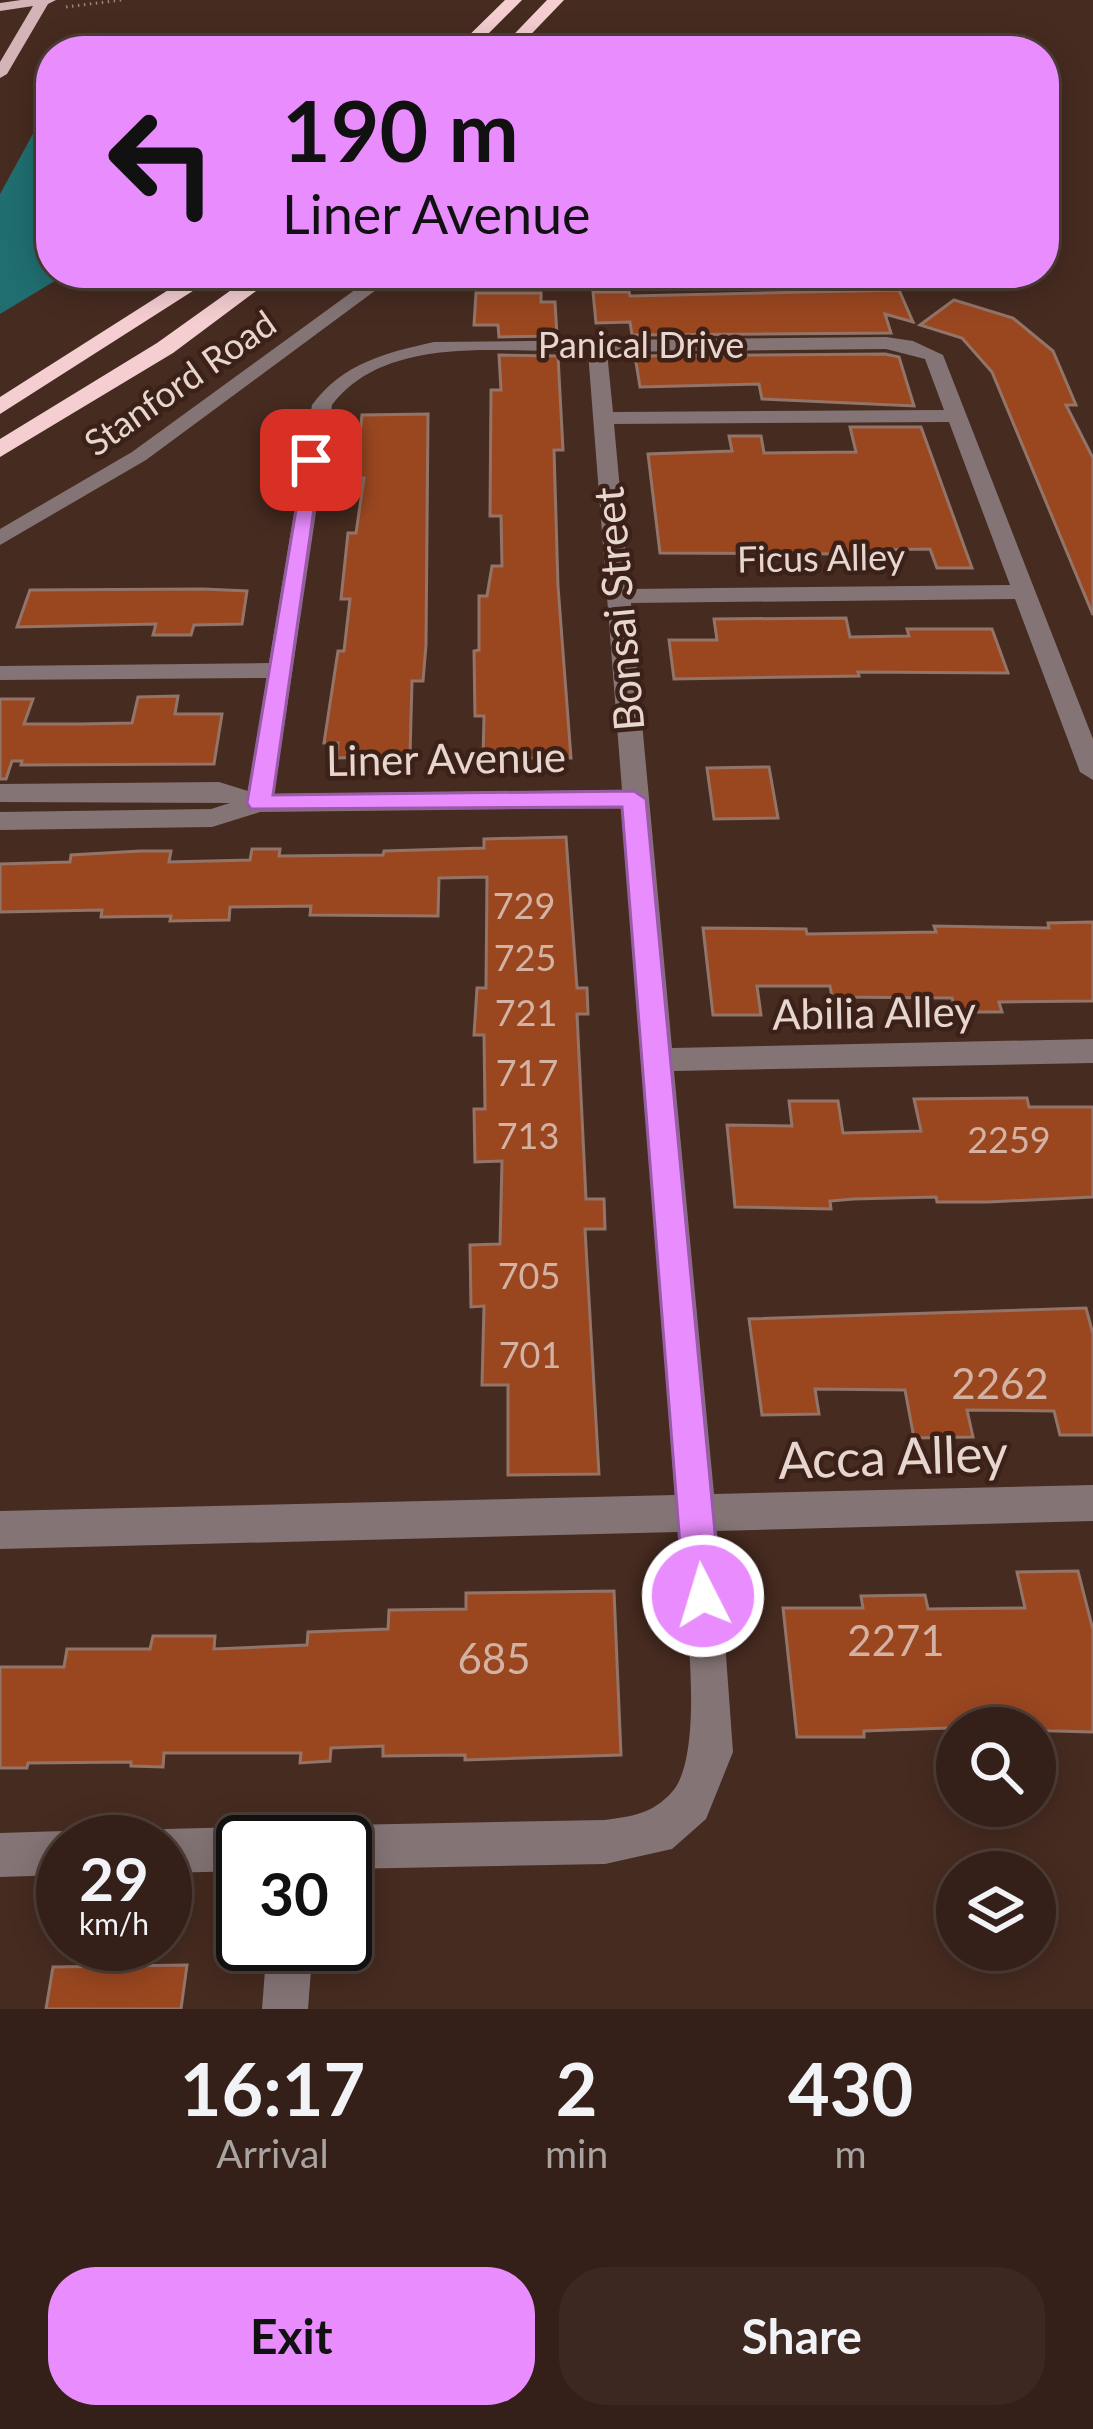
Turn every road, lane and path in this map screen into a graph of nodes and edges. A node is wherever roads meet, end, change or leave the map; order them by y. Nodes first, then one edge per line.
1 (45, 0) edge
2 (514, 0) edge
3 (556, 0) edge
4 (0, 7) edge
5 (477, 36) edge
6 (521, 36) edge
7 (0, 74) edge
8 (186, 288) edge
9 (247, 288) edge
10 (370, 288) edge
11 (597, 345) junction
12 (0, 406) edge
13 (959, 416) junction
14 (603, 418) junction
15 (0, 450) edge
16 (0, 538) edge
17 (1025, 592) junction
18 (617, 596) junction
19 (280, 670) junction
20 (0, 673) edge
21 (1093, 772) edge
22 (0, 793) edge
23 (634, 799) junction
24 (260, 803) junction
25 (0, 821) edge
26 (1093, 1051) edge
27 (657, 1060) junction
28 (1093, 1503) edge
29 (696, 1514) junction
30 (0, 1530) edge
31 (372, 1846) edge
32 (36, 1854) edge
33 (0, 1855) edge
34 (288, 1971) edge
35 (285, 2009) edge

1 - 4 main road
1 - 7 main road
2 - 5 highway
3 - 6 highway
8 - 12 highway
9 - 15 highway
10 - 16 street, Stanford Road
11 - 13 street, Panical Drive
11 - 14 street, Bonsai Street
11 - 19 street, Panical Drive
13 - 14 street
13 - 17 street, Panical Drive
14 - 18 street, Bonsai Street
17 - 18 street, Ficus Alley
17 - 21 street, Panical Drive
18 - 23 street, Bonsai Street
19 - 20 street
19 - 24 street, Panical Drive
22 - 24 street, Liner Avenue
23 - 24 street, Liner Avenue
23 - 27 street, Bonsai Street
24 - 25 street, Liner Avenue
26 - 27 street, Abilia Alley
27 - 29 street, Bonsai Street
28 - 29 street, Acca Alley
29 - 30 street, Acca Alley
29 - 31 street, Bonsai Street
32 - 33 street
34 - 35 street

